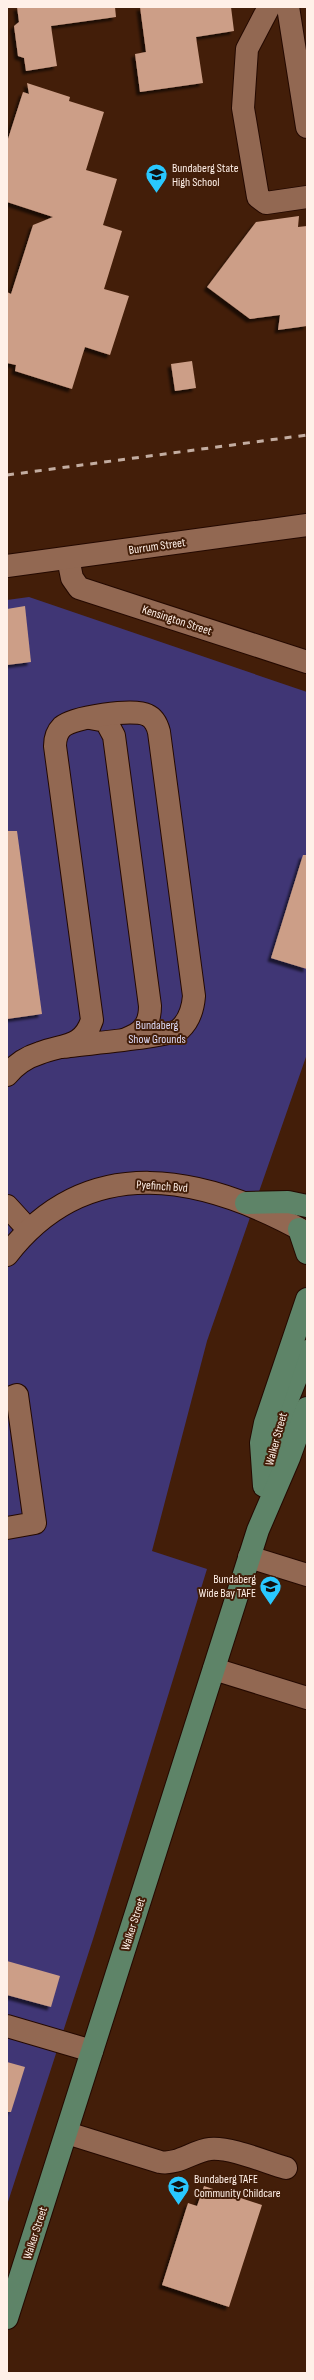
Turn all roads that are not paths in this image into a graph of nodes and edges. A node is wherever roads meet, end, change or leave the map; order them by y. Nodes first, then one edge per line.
1 (269, 7) edge
2 (288, 7) edge
3 (307, 127) edge
4 (307, 197) edge
5 (307, 525) edge
6 (68, 558) junction
7 (7, 566) edge
8 (307, 662) edge
9 (90, 718) junction
10 (125, 1039) junction
11 (63, 1047) junction
12 (7, 1074) edge
13 (246, 1203) junction
14 (7, 1206) edge
15 (307, 1206) edge
16 (28, 1229) junction
17 (303, 1231) edge
18 (307, 1253) edge
19 (7, 1255) edge
20 (307, 1298) edge
21 (307, 1351) edge
22 (7, 1399) edge
23 (307, 1408) edge
24 (264, 1486) junction
25 (7, 1528) edge
26 (258, 1530) junction
27 (249, 1557) junction
28 (307, 1576) edge
29 (214, 1669) junction
30 (307, 1698) edge
31 (7, 2026) edge
32 (92, 2051) junction
33 (67, 2133) junction
34 (286, 2168) dead end
35 (7, 2318) edge

1 - 4 street
2 - 3 street
5 - 6 street, Burrum Street
6 - 7 street, Burrum Street
6 - 8 street, Kensington Street
9 - 10 street
9 - 10 street
9 - 11 street
10 - 11 street
11 - 12 street
13 - 15 main road
13 - 16 street, Pyefinch Bvd
13 - 17 street, Pyefinch Bvd
14 - 16 street
16 - 19 street, Pyefinch Bvd
17 - 18 main road
20 - 24 main road
21 - 24 main road, Walker Street
22 - 25 street
23 - 26 main road, Walker Street
24 - 26 main road, Walker Street
26 - 27 main road, Walker Street
27 - 28 street
27 - 29 main road, Walker Street
29 - 30 street
29 - 32 main road, Walker Street
31 - 32 street
32 - 33 main road, Walker Street
33 - 34 street
33 - 35 main road, Walker Street

